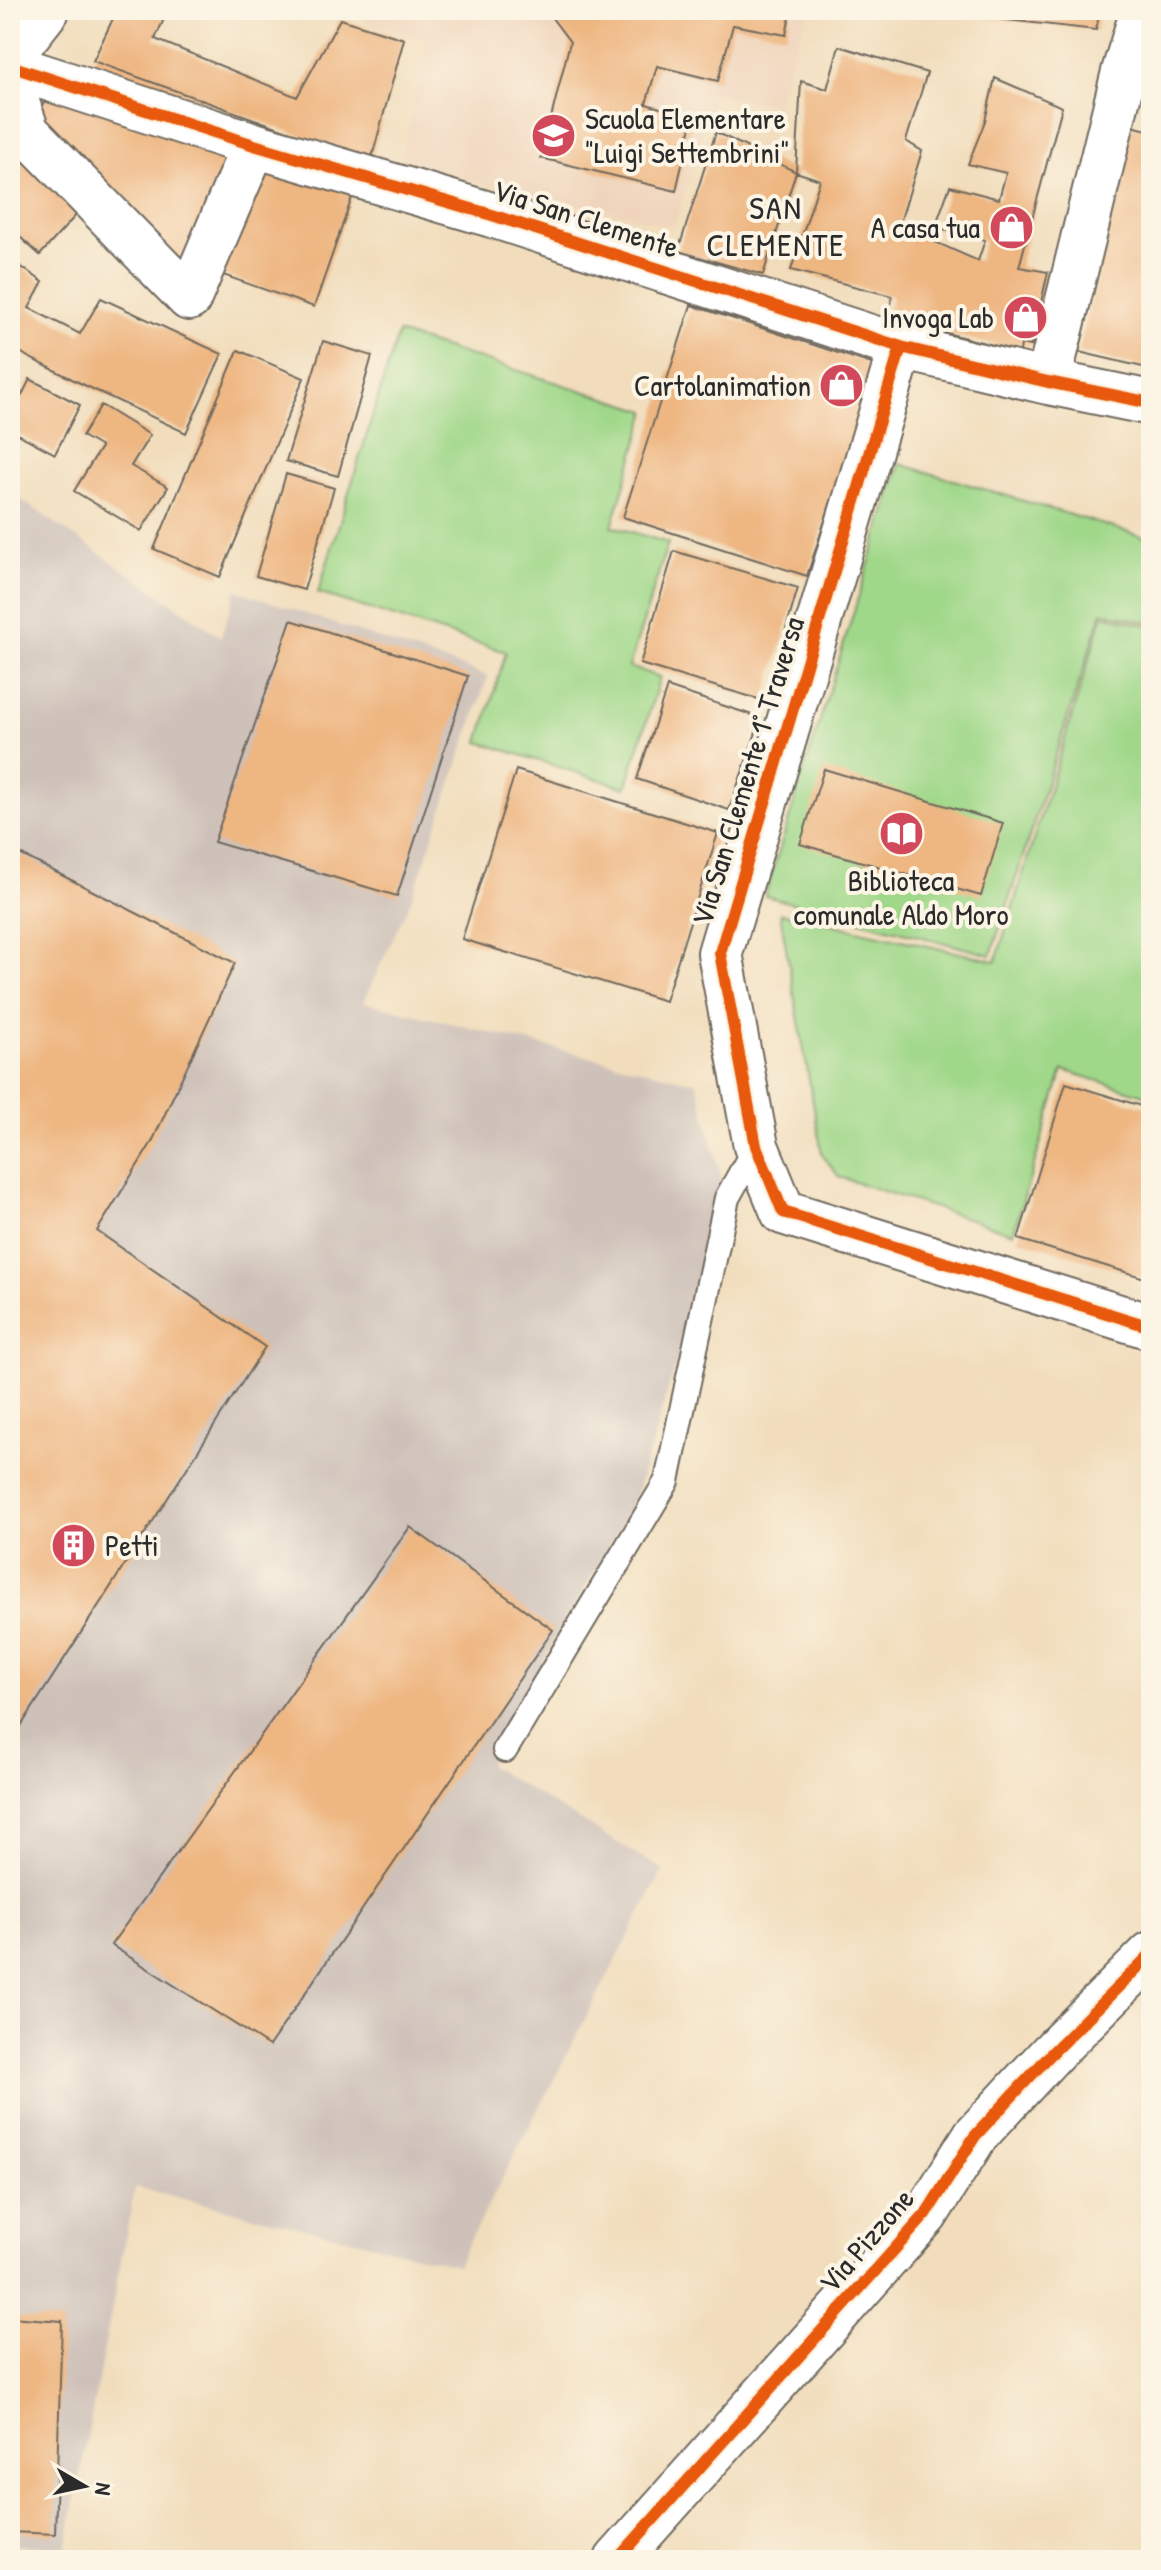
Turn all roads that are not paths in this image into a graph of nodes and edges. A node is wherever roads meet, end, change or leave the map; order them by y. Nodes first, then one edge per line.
1 (47, 10) edge
2 (1143, 10) edge
3 (10, 57) edge
4 (10, 66) edge
5 (10, 82) edge
6 (254, 145) junction
7 (901, 347) junction
8 (1048, 382) junction
9 (1151, 403) edge
10 (756, 1146) junction
11 (1151, 1327) edge
12 (505, 1750) dead end
13 (1151, 1954) edge
14 (617, 2560) edge

1 - 3 street
2 - 8 street
4 - 6 street, Via San Clemente
5 - 6 street
6 - 7 street, Via San Clemente
7 - 8 street, Via San Clemente
7 - 10 street, Via San Clemente 1° Traversa
8 - 9 street, Via San Clemente
10 - 11 street, Via San Clemente 1° Traversa
10 - 12 lane
13 - 14 street, Via Pizzone

